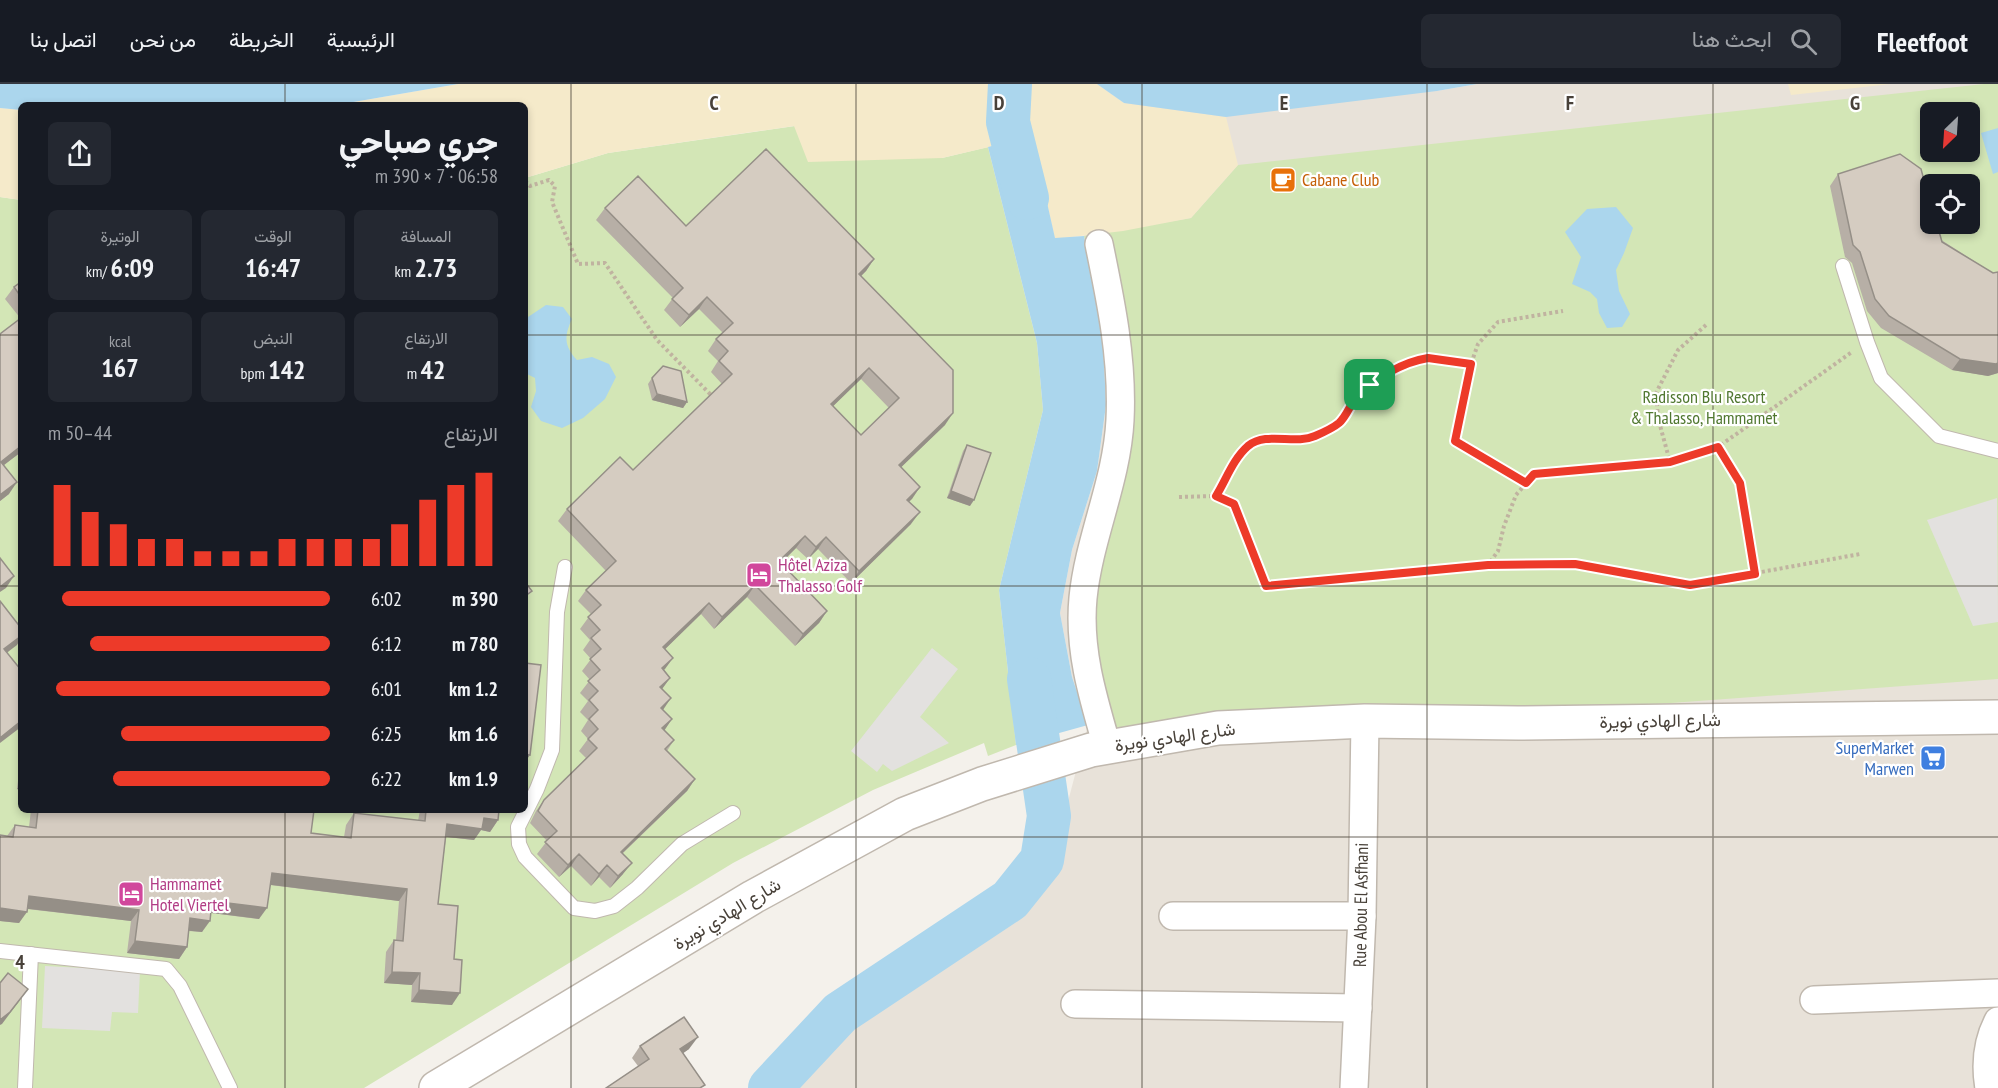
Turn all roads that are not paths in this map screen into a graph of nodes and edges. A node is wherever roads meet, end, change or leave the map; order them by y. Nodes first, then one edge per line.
1 (1099, 244) dead end
2 (1843, 266) dead end
3 (1998, 451) edge
4 (565, 567) dead end
5 (1998, 717) edge
6 (1365, 721) junction
7 (1099, 748) junction
8 (528, 807) edge
9 (525, 813) edge
10 (733, 813) dead end
11 (1173, 916) dead end
12 (1362, 916) junction
13 (0, 951) edge
14 (31, 954) junction
15 (1998, 993) edge
16 (1814, 1000) dead end
17 (1075, 1004) dead end
18 (1358, 1008) junction
19 (1998, 1022) edge
20 (25, 1088) edge
21 (230, 1088) edge
22 (436, 1088) edge
23 (1354, 1088) edge
24 (1989, 1088) edge

1 - 7 street
2 - 3 lane
4 - 8 lane
5 - 6 street, شارع الهادي نويرة
6 - 7 street, شارع الهادي نويرة
6 - 12 street, Rue Abou El Asfhani
7 - 22 street, شارع الهادي نويرة
9 - 10 lane
11 - 12 street
12 - 18 street, Rue Abou El Asfhani
13 - 14 lane
14 - 20 lane
14 - 21 lane
15 - 16 street
17 - 18 street
18 - 23 street, Rue Abou El Asfhani
19 - 24 street

